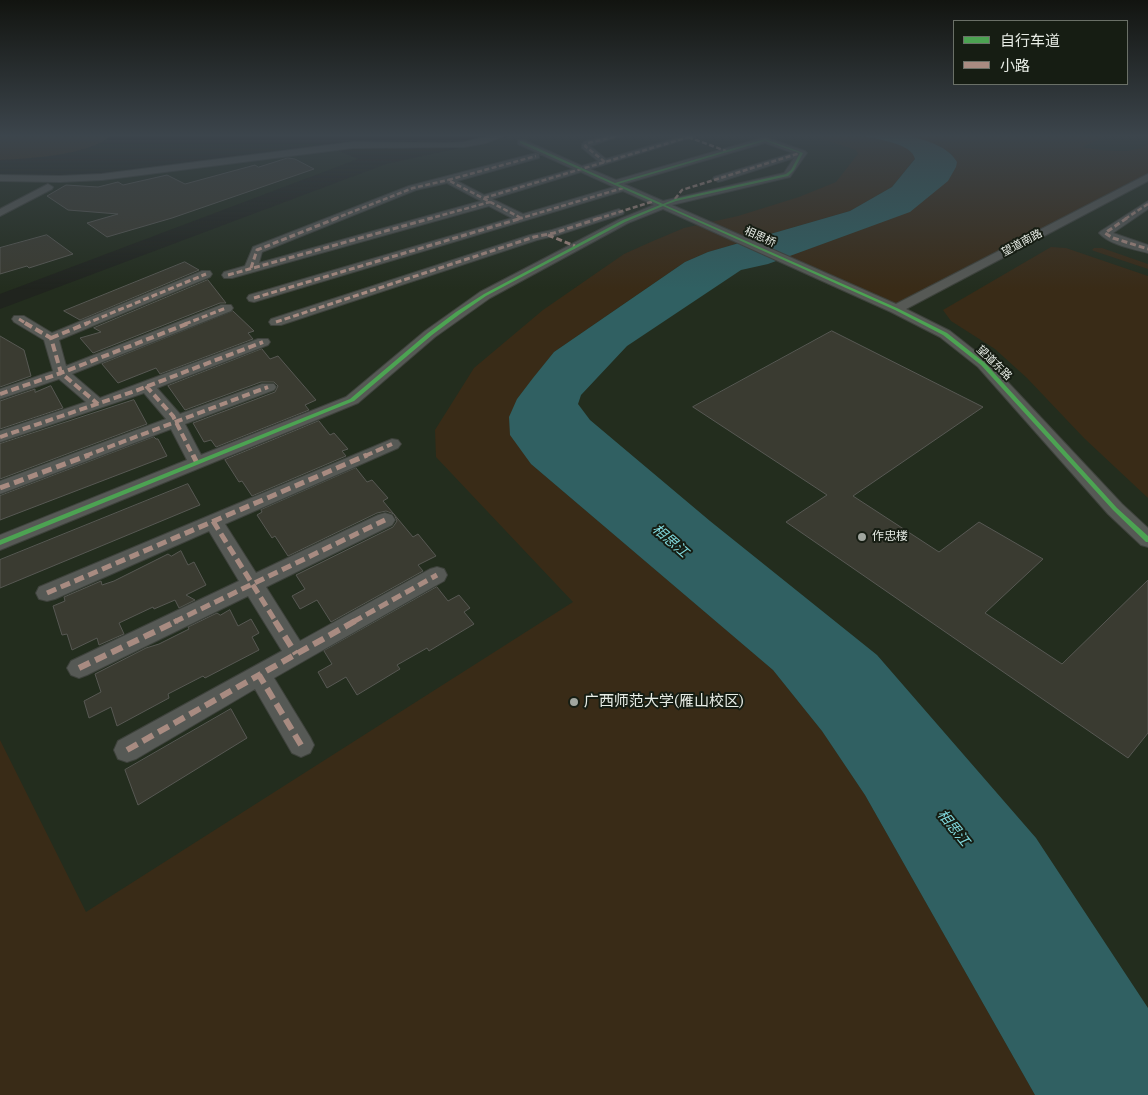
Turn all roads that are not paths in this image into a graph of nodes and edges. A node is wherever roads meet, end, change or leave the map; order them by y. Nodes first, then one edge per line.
1 (48, 187) dead end
2 (417, 187) edge
3 (462, 187) edge
4 (525, 187) edge
5 (615, 187) edge
6 (621, 187) edge
7 (691, 187) edge
8 (733, 187) edge
9 (1129, 187) edge
10 (487, 200) junction
11 (675, 200) junction
12 (657, 203) junction
13 (1148, 204) edge
14 (0, 213) edge
15 (521, 218) junction
16 (547, 234) junction
17 (575, 246) junction
18 (1148, 249) edge
19 (783, 258) joint
20 (251, 268) junction
21 (206, 274) dead end
22 (228, 275) dead end
23 (254, 298) dead end
24 (226, 308) dead end
25 (896, 309) junction
26 (19, 319) dead end
27 (276, 322) dead end
28 (51, 338) junction
29 (263, 342) dead end
30 (61, 373) junction
31 (146, 386) junction
32 (268, 387) dead end
33 (0, 394) edge
34 (98, 404) junction
35 (176, 422) junction
36 (0, 437) edge
37 (392, 444) dead end
38 (197, 463) junction
39 (0, 488) edge
40 (385, 520) dead end
41 (213, 521) junction
42 (1148, 540) edge
43 (0, 543) edge
44 (437, 575) dead end
45 (252, 584) junction
46 (46, 593) dead end
47 (296, 654) junction
48 (79, 668) dead end
49 (259, 675) junction
50 (301, 745) dead end
51 (127, 750) dead end

1 - 14 street
2 - 20 street
3 - 10 street
4 - 10 street
5 - 15 street
6 - 12 street, 相思桥
7 - 11 street
8 - 11 street
9 - 25 street, 望道南路
10 - 15 street
10 - 20 street
11 - 12 street
12 - 16 street
12 - 17 street
12 - 19 street, 相思桥
13 - 18 street
15 - 23 street
16 - 17 street
16 - 27 street
17 - 38 street
19 - 25 street, 望道东路
20 - 22 street
21 - 28 street
24 - 30 street
25 - 42 street, 望道东路
26 - 28 street
28 - 30 street
29 - 31 street
30 - 33 street
30 - 34 street
31 - 34 street
31 - 35 street
32 - 35 street
34 - 36 street
35 - 38 street
35 - 39 street
37 - 41 street
38 - 43 street
40 - 45 street
41 - 45 street
41 - 46 street
44 - 47 street
45 - 47 street
45 - 48 street
47 - 49 street
49 - 50 street
49 - 51 street

